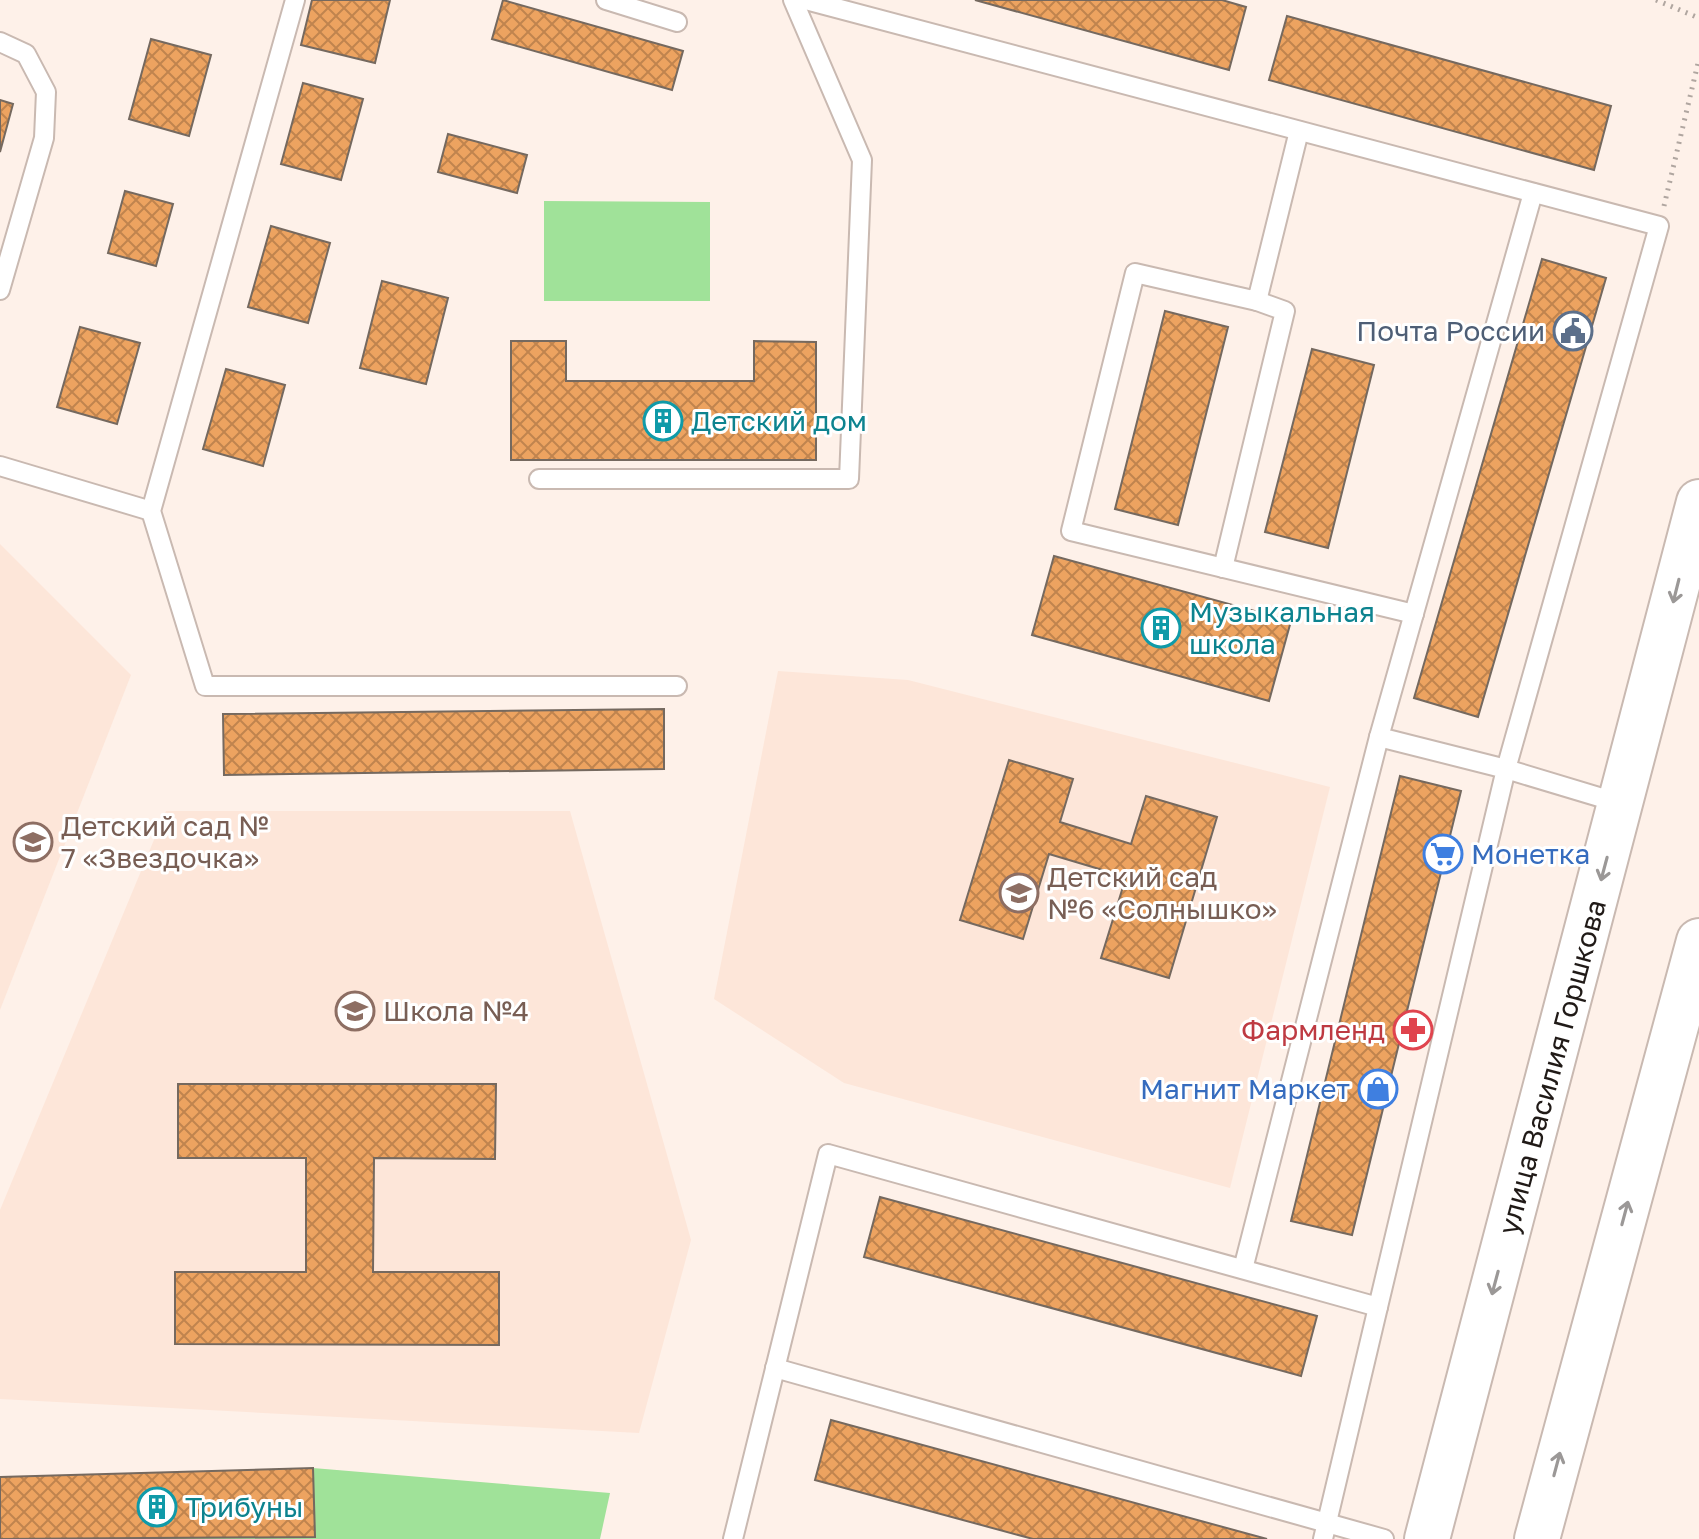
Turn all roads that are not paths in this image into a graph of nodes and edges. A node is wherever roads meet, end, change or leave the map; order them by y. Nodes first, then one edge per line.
1 (295, 0) edge
2 (606, 0) edge
3 (793, 0) edge
4 (806, 0) edge
5 (677, 22) dead end
6 (0, 42) edge
7 (1299, 131) junction
8 (1533, 193) junction
9 (0, 290) edge
10 (1257, 301) junction
11 (0, 466) edge
12 (539, 479) dead end
13 (151, 511) junction
14 (1698, 511) edge
15 (1223, 568) junction
16 (1414, 614) junction
17 (677, 686) dead end
18 (1379, 737) junction
19 (1506, 769) junction
20 (1622, 804) junction
21 (1699, 941) edge
22 (1243, 1269) junction
23 (1378, 1307) junction
24 (775, 1368) junction
25 (1325, 1530) edge
26 (733, 1539) edge
27 (1384, 1539) edge
28 (1427, 1539) edge
29 (1537, 1539) edge

1 - 13 lane
2 - 5 lane
3 - 12 lane
4 - 7 lane
6 - 9 lane
7 - 8 lane
7 - 10 lane
8 - 16 lane
8 - 19 lane
10 - 15 lane
10 - 15 lane
11 - 13 lane
13 - 17 lane
14 -> 20 main road, улица Василия Горшкова
15 - 16 lane
16 - 18 lane
18 - 19 lane
18 - 22 lane
19 - 20 lane
19 - 23 lane
20 -> 28 main road, улица Василия Горшкова
29 -> 21 main road
22 - 23 lane
22 - 24 lane
23 - 25 lane
24 - 25 lane
24 - 26 lane
25 - 27 lane

